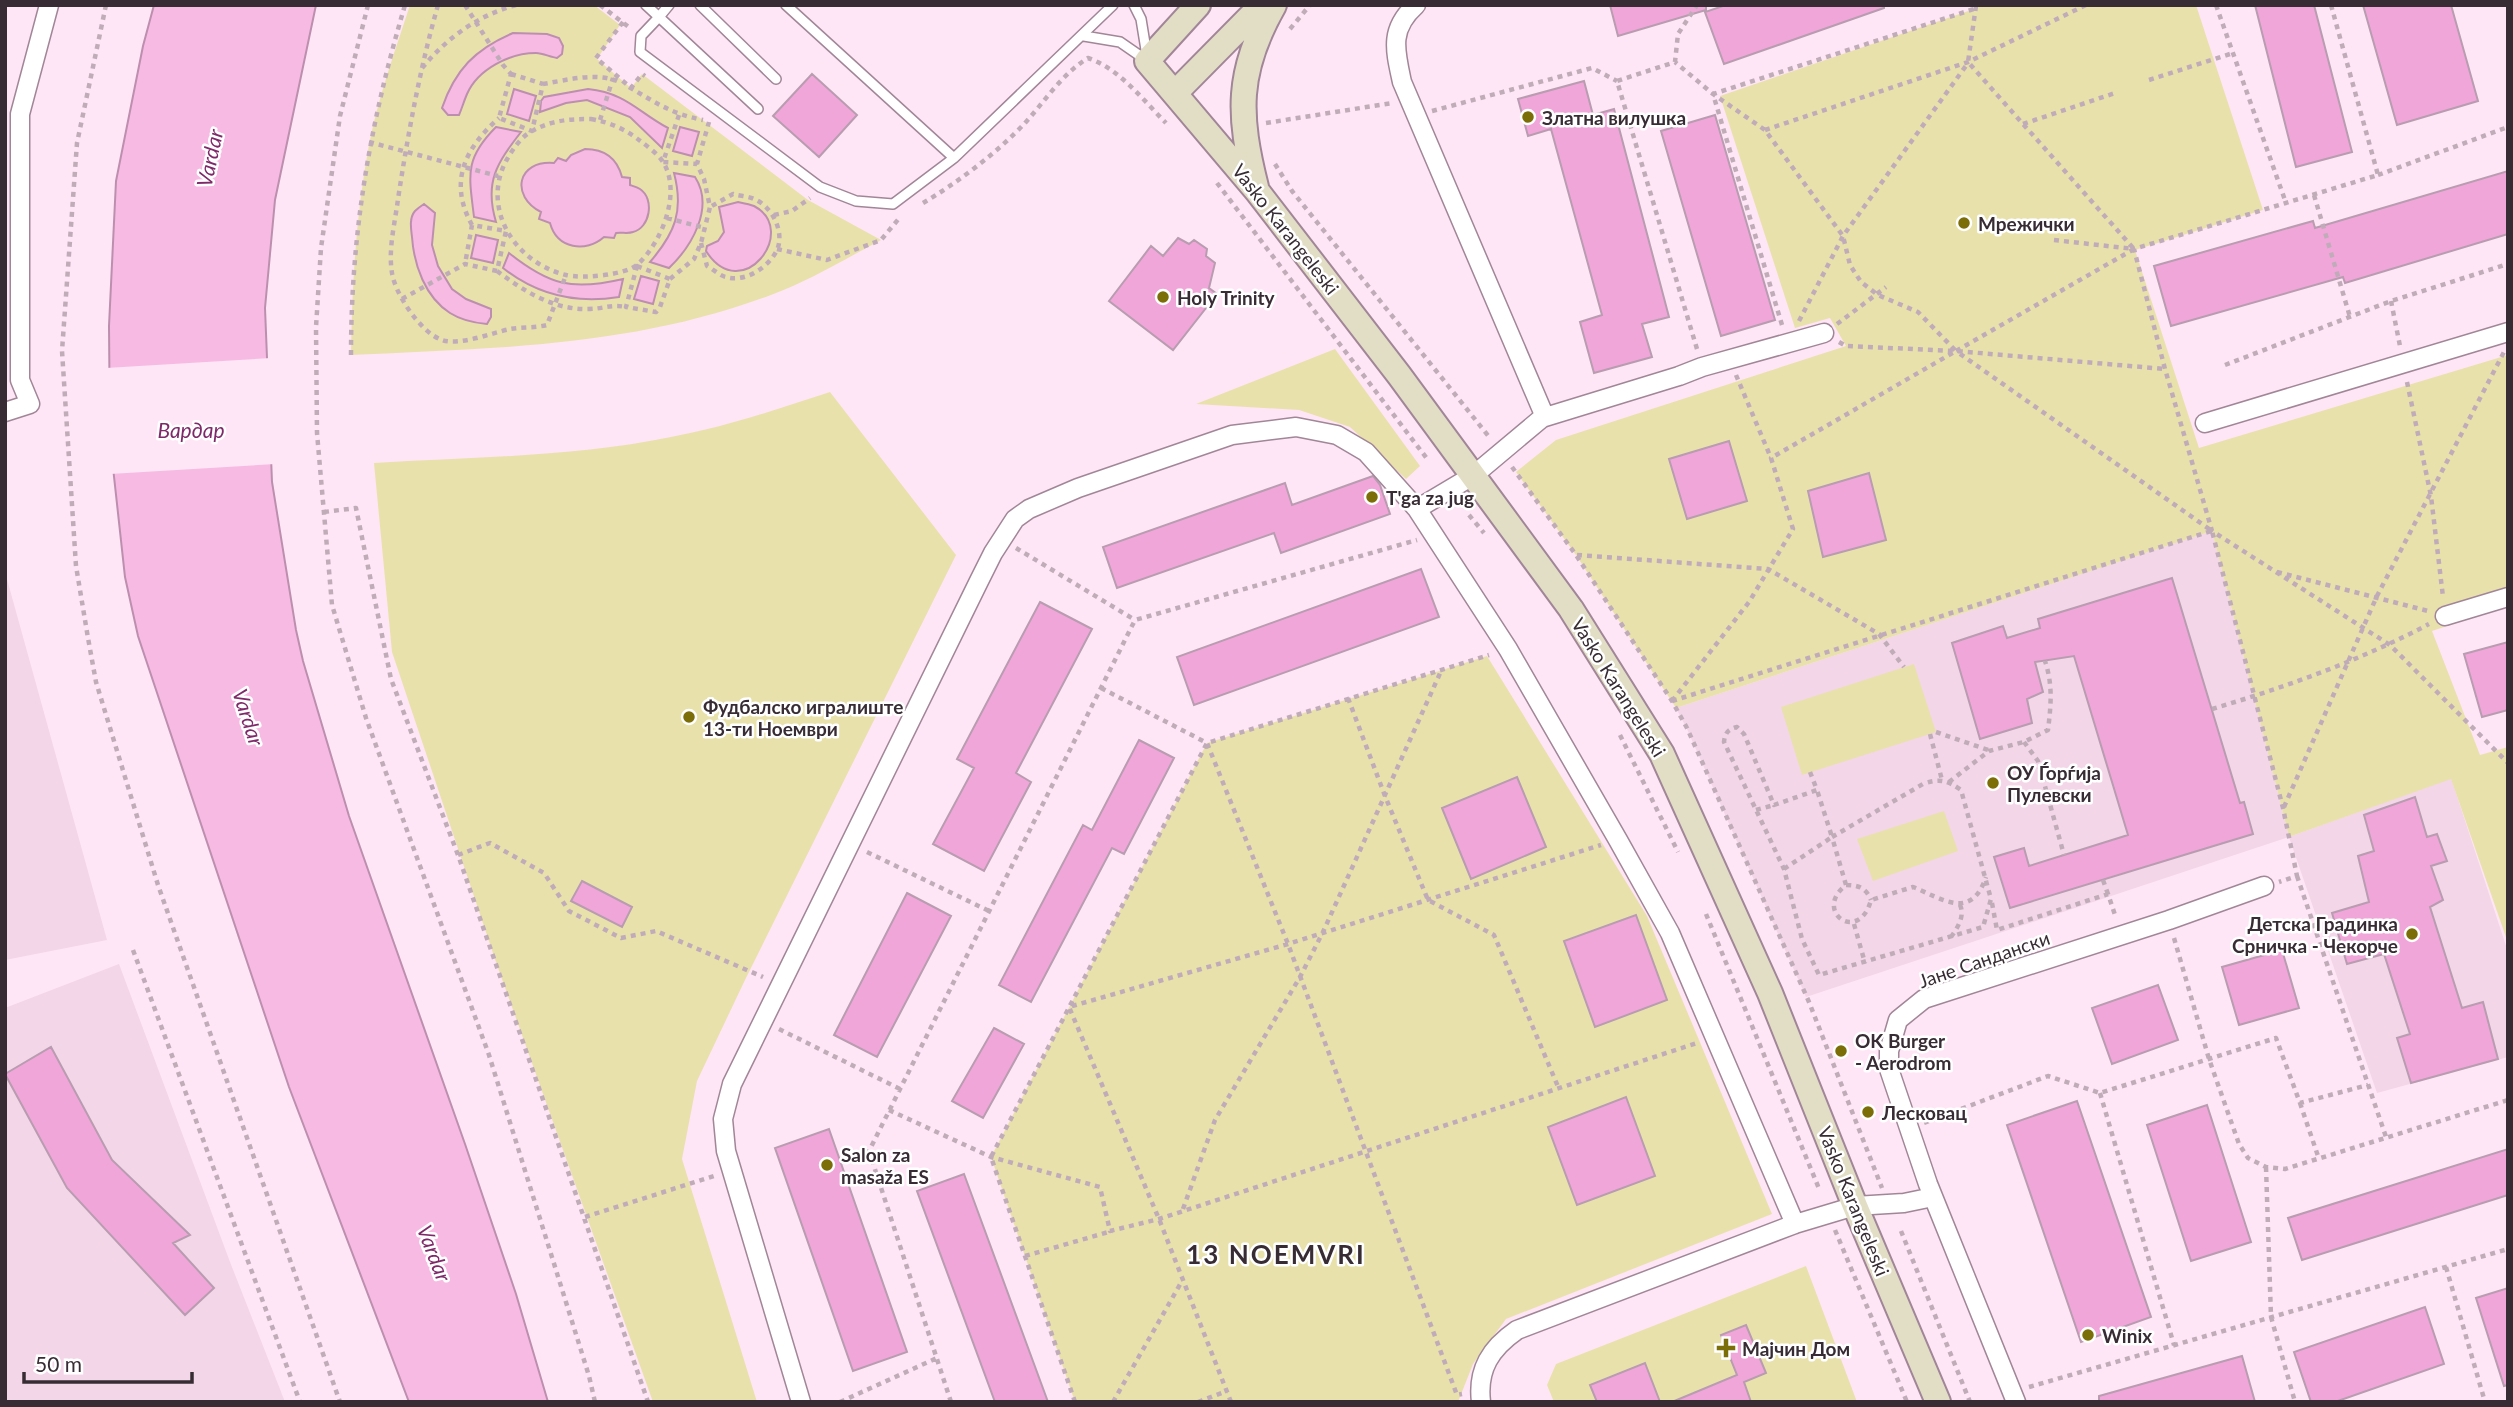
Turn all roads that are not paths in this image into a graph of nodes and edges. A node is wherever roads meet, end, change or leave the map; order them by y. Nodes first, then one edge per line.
1 (49, 5) edge
2 (646, 5) edge
3 (669, 5) edge
4 (700, 5) edge
5 (786, 5) edge
6 (1113, 5) edge
7 (1134, 5) edge
8 (1198, 5) edge
9 (1262, 5) edge
10 (1275, 5) edge
11 (1416, 5) edge
12 (659, 17) junction
13 (1084, 36) junction
14 (1147, 61) junction
15 (776, 79) dead end
16 (1175, 93) junction
17 (758, 109) dead end
18 (954, 158) junction
19 (1257, 191) junction
20 (2508, 331) edge
21 (1824, 333) road end
22 (5, 412) edge
23 (1545, 417) junction
24 (2205, 423) dead end
25 (1474, 475) junction
26 (1417, 509) junction
27 (2508, 597) edge
28 (2445, 615) road end
29 (2264, 887) road end
30 (1933, 1197) junction
31 (1855, 1206) junction
32 (1795, 1224) junction
33 (1480, 1397) edge
34 (2014, 1397) edge
35 (801, 1402) edge
36 (1938, 1402) edge

1 - 22 street
2 - 12 lane
3 - 12 lane
4 - 15 lane
5 - 18 lane
6 - 13 lane
7 - 14 lane
8 - 14 street
9 - 16 street
10 - 19 street
11 - 23 street
12 - 17 lane
12 - 18 lane
13 - 14 lane
13 - 18 lane
14 - 16 street, Vasko Karangeleski
16 - 19 street, Vasko Karangeleski
19 - 25 street, Vasko Karangeleski
20 - 24 street
21 - 23 street
23 - 25 street
25 - 26 street
25 - 31 street, Vasko Karangeleski
26 - 32 street
26 - 35 street
27 - 28 street
29 - 30 street, Јане Сандански
30 - 31 street
30 - 34 street, Јане Сандански
31 - 32 street
31 - 36 street, Vasko Karangeleski
32 - 33 street

